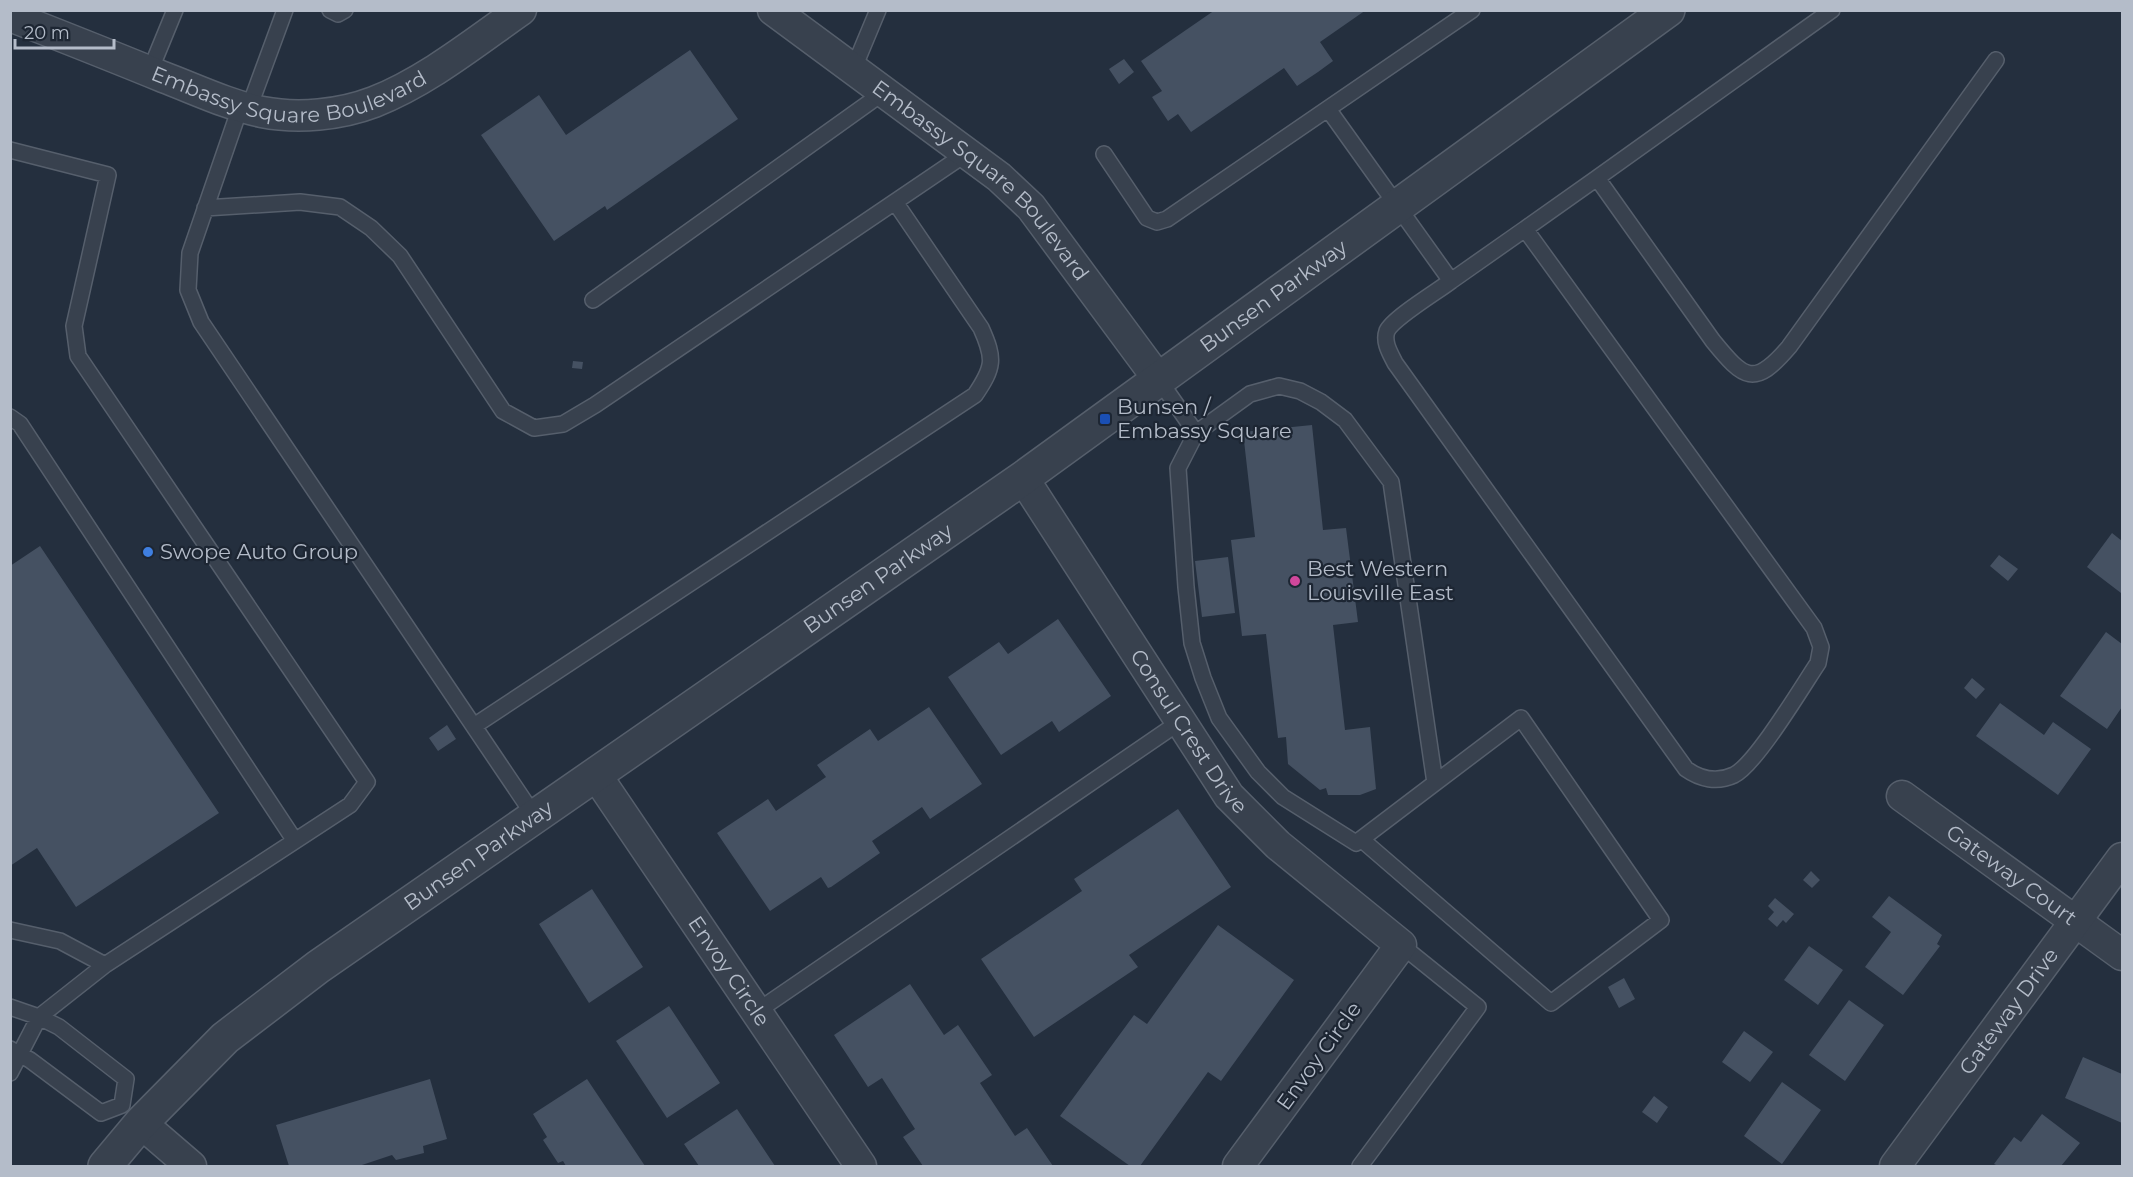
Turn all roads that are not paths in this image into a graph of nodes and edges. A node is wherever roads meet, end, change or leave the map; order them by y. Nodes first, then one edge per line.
1 (175, 10) edge
2 (285, 10) edge
3 (330, 10) edge
4 (345, 10) edge
5 (521, 10) edge
6 (773, 10) edge
7 (878, 10) edge
8 (1472, 10) edge
9 (1668, 10) edge
10 (1832, 10) edge
11 (10, 15) edge
12 (1996, 60) dead end
13 (853, 69) junction
14 (150, 71) junction
15 (884, 92) junction
16 (245, 107) junction
17 (1328, 109) junction
18 (10, 150) edge
19 (967, 153) junction
20 (1104, 154) dead end
21 (1597, 178) junction
22 (895, 202) junction
23 (1398, 207) junction
24 (205, 208) junction
25 (1525, 229) junction
26 (1451, 281) junction
27 (593, 300) dead end
28 (1159, 380) junction
29 (10, 417) edge
30 (1196, 433) junction
31 (1023, 478) junction
32 (1181, 721) junction
33 (474, 726) junction
34 (596, 775) junction
35 (1435, 783) junction
36 (1902, 796) dead end
37 (535, 817) junction
38 (1361, 839) junction
39 (295, 841) junction
40 (2122, 858) edge
41 (2076, 920) junction
42 (10, 930) edge
43 (1401, 945) junction
44 (2122, 955) edge
45 (105, 965) junction
46 (10, 1007) edge
47 (756, 1012) junction
48 (39, 1017) junction
49 (16, 1052) edge
50 (10, 1073) edge
51 (131, 1114) junction
52 (105, 1167) edge
53 (191, 1167) edge
54 (861, 1167) edge
55 (1238, 1167) edge
56 (1360, 1167) edge
57 (1895, 1167) edge

1 - 14 lane
2 - 16 lane
3 - 4 lane
5 - 16 street, Embassy Square Boulevard
6 - 13 street, Embassy Square Boulevard
7 - 13 lane
8 - 17 lane
9 - 23 street, Bunsen Parkway
10 - 21 lane
11 - 14 street, Embassy Square Boulevard
12 - 21 lane
13 - 15 street, Embassy Square Boulevard
14 - 16 street, Embassy Square Boulevard
15 - 19 street, Embassy Square Boulevard
15 - 27 lane
16 - 24 lane
17 - 20 lane
17 - 23 lane
18 - 39 lane
19 - 22 lane
19 - 28 street, Embassy Square Boulevard
21 - 25 lane
22 - 24 lane
22 - 33 lane
23 - 26 lane
23 - 28 street, Bunsen Parkway
24 - 33 lane
25 - 26 lane
25 - 26 lane
28 - 30 lane
28 - 31 street, Bunsen Parkway
29 - 39 lane
30 - 35 lane
30 - 38 lane
31 - 32 street, Consul Crest Drive
31 - 34 street, Bunsen Parkway
32 - 43 street, Consul Crest Drive
32 - 47 lane
33 - 37 lane
34 - 37 street, Bunsen Parkway
34 - 47 street, Envoy Circle
35 - 38 lane
35 - 38 lane
36 - 41 street, Gateway Court
37 - 51 street, Bunsen Parkway
39 - 45 lane
40 - 41 street, Gateway Drive
41 - 44 street, Gateway Court
41 - 57 street, Gateway Drive
42 - 45 lane
43 - 55 street, Envoy Circle
43 - 56 lane
45 - 48 lane
46 - 48 lane
47 - 54 street, Envoy Circle
48 - 49 lane
48 - 51 lane
49 - 50 lane
49 - 51 lane
51 - 52 street, Bunsen Parkway
51 - 53 street

